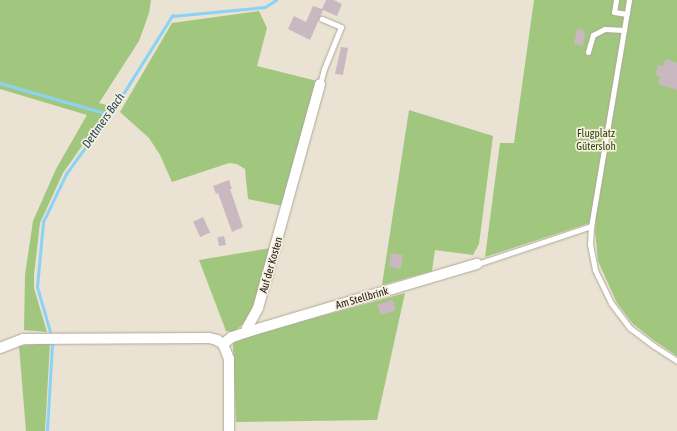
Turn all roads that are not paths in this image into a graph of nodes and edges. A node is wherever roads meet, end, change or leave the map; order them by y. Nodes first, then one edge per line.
1 (616, 0) edge
2 (629, 0) edge
3 (627, 14) junction
4 (322, 19) dead end
5 (624, 30) junction
6 (588, 52) dead end
7 (320, 84) joint
8 (591, 226) junction
9 (477, 264) joint
10 (247, 332) junction
11 (223, 344) junction
12 (0, 348) edge
13 (677, 361) edge
14 (229, 431) edge

1 - 3 lane
2 - 3 lane
3 - 5 lane
4 - 7 lane
5 - 6 lane
5 - 8 lane
7 - 10 street, Auf der Kosten
8 - 9 lane
8 - 13 lane
9 - 10 street, Am Stellbrink
10 - 11 street
11 - 12 street
11 - 14 street

